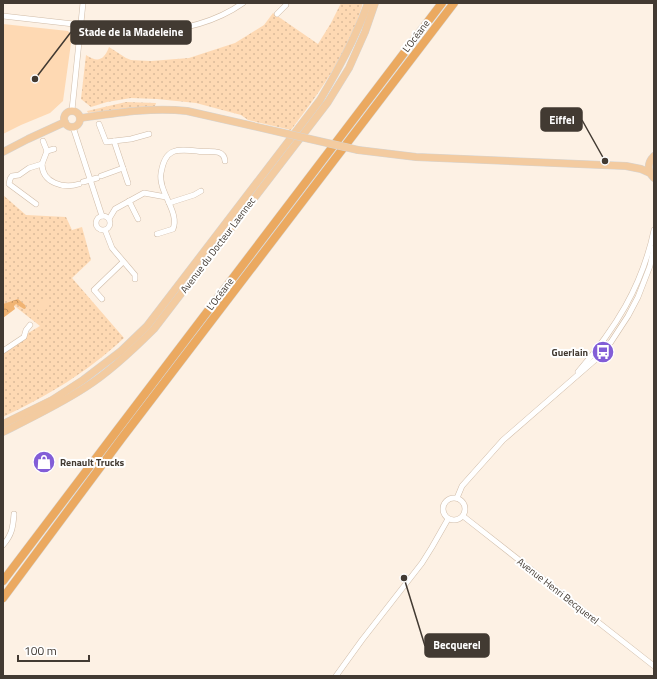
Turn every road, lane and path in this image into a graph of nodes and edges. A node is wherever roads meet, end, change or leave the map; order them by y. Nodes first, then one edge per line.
1 (83, 3) edge
2 (243, 3) edge
3 (368, 3) edge
4 (376, 3) edge
5 (442, 3) edge
6 (454, 3) edge
7 (286, 4) edge
8 (277, 14) dead end
9 (3, 16) edge
10 (80, 25) junction
11 (72, 110) junction
12 (81, 118) junction
13 (65, 122) junction
14 (99, 124) dead end
15 (73, 127) junction
16 (149, 134) dead end
17 (43, 141) dead end
18 (114, 141) junction
19 (54, 149) dead end
20 (47, 151) junction
21 (3, 152) edge
22 (652, 158) edge
23 (225, 161) dead end
24 (42, 164) junction
25 (626, 166) junction
26 (123, 168) junction
27 (652, 175) edge
28 (10, 179) junction
29 (89, 180) junction
30 (128, 183) dead end
31 (3, 184) edge
32 (201, 191) dead end
33 (166, 197) junction
34 (129, 201) junction
35 (169, 202) junction
36 (36, 204) dead end
37 (102, 216) junction
38 (109, 219) junction
39 (138, 219) dead end
40 (105, 230) junction
41 (654, 230) edge
42 (157, 234) dead end
43 (654, 248) edge
44 (123, 262) junction
45 (135, 279) dead end
46 (102, 299) dead end
47 (30, 325) dead end
48 (613, 328) junction
49 (608, 340) dead end
50 (3, 351) edge
51 (567, 384) junction
52 (3, 424) edge
53 (3, 432) edge
54 (457, 498) junction
55 (14, 514) dead end
56 (463, 516) junction
57 (448, 519) junction
58 (3, 545) edge
59 (3, 582) edge
60 (3, 598) edge
61 (654, 666) edge
62 (336, 676) edge

1 - 10 street
2 - 10 street
3 - 52 main road, Avenue du Docteur Laennec
4 - 53 main road, Avenue du Docteur Laennec
5 - 59 highway, L’Océane
6 - 60 highway, L’Océane
7 - 8 street
9 - 10 street
10 - 11 street
11 - 12 main road
11 - 13 main road
12 - 15 main road
12 - 25 main road, bridge
13 - 15 main road
13 - 21 main road
14 - 18 street
15 - 29 street
16 - 18 street
17 - 20 street
18 - 26 street
19 - 20 street
20 - 24 street
22 - 25 main road
22 - 27 main road
23 - 33 street
24 - 28 street
24 - 29 street
25 - 27 main road
26 - 29 street
26 - 30 street
28 - 31 street
28 - 36 street
29 - 37 street
32 - 35 street
33 - 34 street
33 - 35 street
34 - 38 street
34 - 39 street
35 - 42 street
37 - 38 street
37 - 40 street
38 - 40 street
40 - 44 street
41 - 48 street
43 - 51 street
44 - 45 street
44 - 46 street
47 - 50 street
48 - 49 street
48 - 51 street
51 - 54 street
54 - 56 street
54 - 57 street
55 - 58 street
56 - 57 street
56 - 61 street, Avenue Henri Becquerel
57 - 62 street

